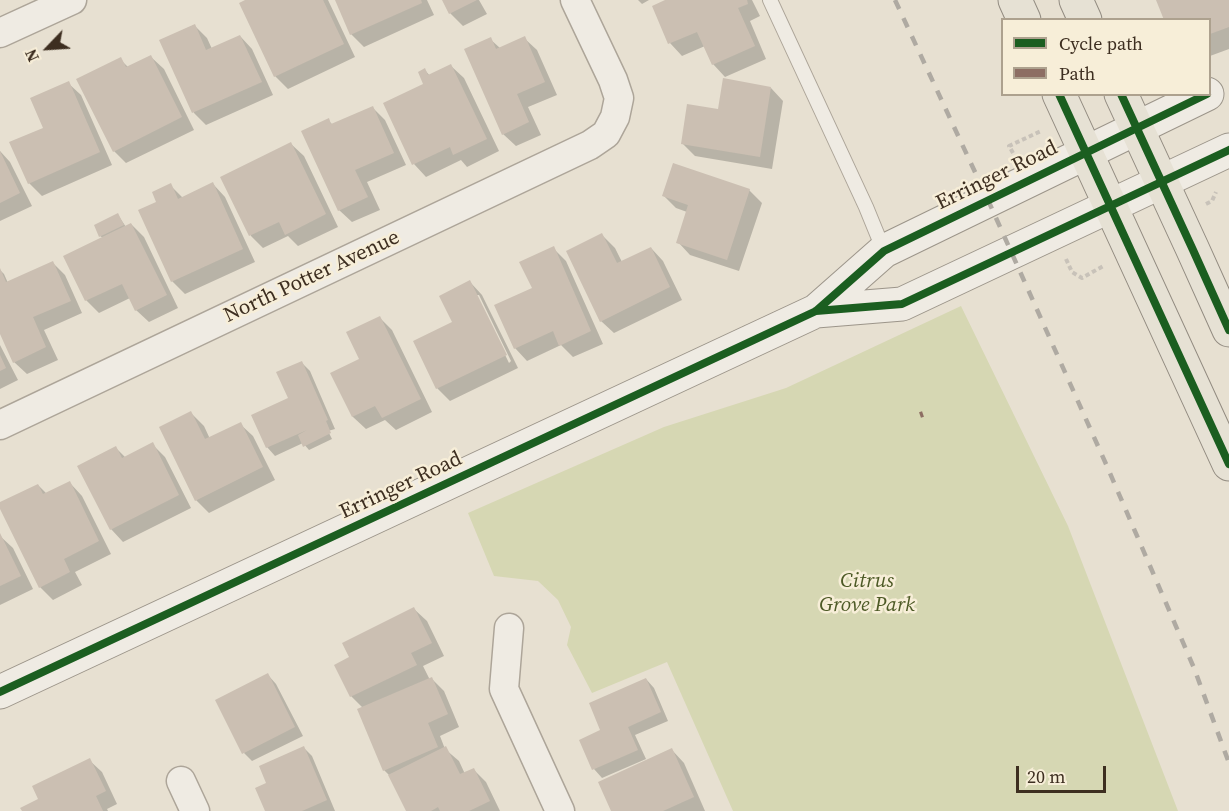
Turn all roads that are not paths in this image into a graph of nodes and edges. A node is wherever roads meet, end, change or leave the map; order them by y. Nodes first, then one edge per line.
1 (72, 0) edge
2 (575, 0) edge
3 (770, 0) edge
4 (1015, 0) edge
5 (1076, 0) edge
6 (1023, 18) edge
7 (1084, 18) edge
8 (0, 33) edge
9 (1229, 84) edge
10 (1211, 93) edge
11 (1060, 96) edge
12 (1122, 96) edge
13 (1204, 96) edge
14 (1137, 130) junction
15 (1229, 150) edge
16 (1086, 154) junction
17 (1161, 182) junction
18 (1110, 206) junction
19 (884, 251) junction
20 (816, 311) junction
21 (1229, 330) edge
22 (0, 425) edge
23 (1229, 464) edge
24 (509, 628) dead end
25 (0, 692) edge
26 (181, 781) dead end
27 (195, 811) edge
28 (560, 811) edge

1 - 8 street
2 - 22 street, North Potter Avenue
3 - 19 lane
4 - 6 main road
5 - 7 main road
9 - 10 main road, Erringer Road
11 - 16 main road
12 - 14 main road
13 - 14 main road, Erringer Road
14 - 16 main road, Erringer Road
14 - 17 main road
15 - 17 main road, Erringer Road
16 - 18 main road
16 - 19 main road, Erringer Road
17 - 18 main road, Erringer Road
17 - 21 main road
18 - 20 main road, Erringer Road
18 - 23 main road
19 - 20 main road, Erringer Road
20 - 25 main road, Erringer Road
24 - 28 street
26 - 27 street

